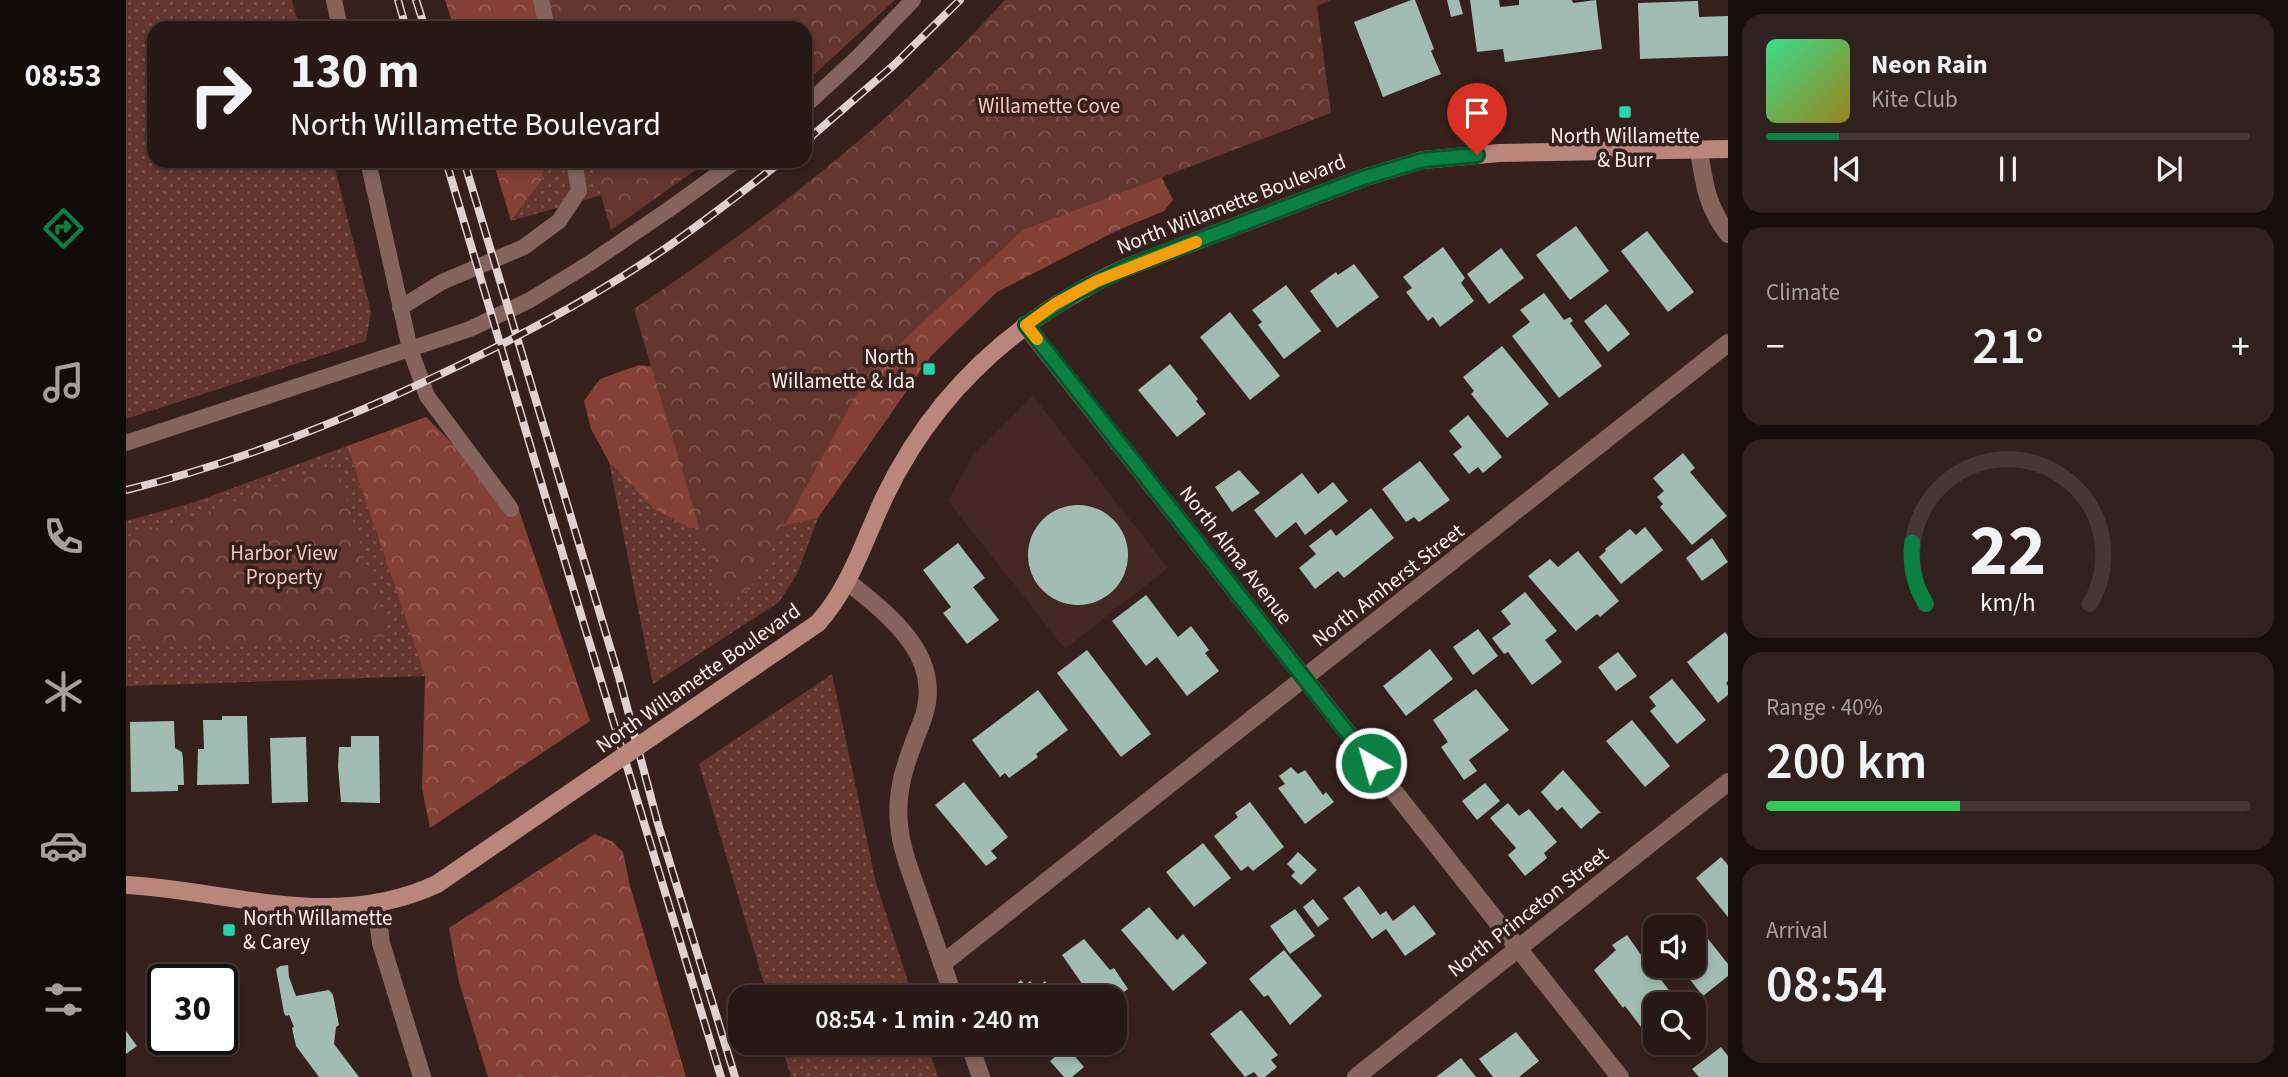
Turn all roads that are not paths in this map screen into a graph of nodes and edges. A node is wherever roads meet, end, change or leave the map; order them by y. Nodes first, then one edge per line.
1 (334, 0) edge
2 (541, 0) edge
3 (914, 0) edge
4 (338, 21) edge
5 (546, 21) edge
6 (812, 100) edge
7 (1728, 149) edge
8 (1699, 150) junction
9 (370, 168) edge
10 (575, 168) edge
11 (726, 168) edge
12 (1728, 234) edge
13 (400, 308) junction
14 (1026, 325) junction
15 (1728, 343) edge
16 (410, 349) junction
17 (126, 443) edge
18 (511, 509) dead end
19 (848, 582) junction
20 (1304, 680) junction
21 (1728, 782) edge
22 (126, 884) edge
23 (376, 903) junction
24 (1518, 948) junction
25 (942, 964) junction
26 (949, 985) edge
27 (974, 1055) edge
28 (422, 1077) edge
29 (981, 1077) edge
30 (1356, 1077) edge
31 (1620, 1077) edge

1 - 4 lane
2 - 5 lane
3 - 6 lane
7 - 8 main road, North Willamette Boulevard
8 - 12 street
8 - 14 main road, North Willamette Boulevard
9 - 13 lane
10 - 13 lane
11 - 16 lane
13 - 16 lane
14 - 19 main road, North Willamette Boulevard
14 - 20 street, North Alma Avenue
15 - 20 street, North Amherst Street
16 - 17 lane
16 - 18 lane
19 - 23 main road, North Willamette Boulevard, bridge
19 - 25 street
20 - 24 street, North Alma Avenue
20 - 25 street, North Amherst Street
21 - 24 street, North Princeton Street
22 - 23 main road, North Willamette Boulevard
23 - 28 street
24 - 30 street, North Princeton Street
24 - 31 street, North Alma Avenue
25 - 26 street
27 - 29 street

